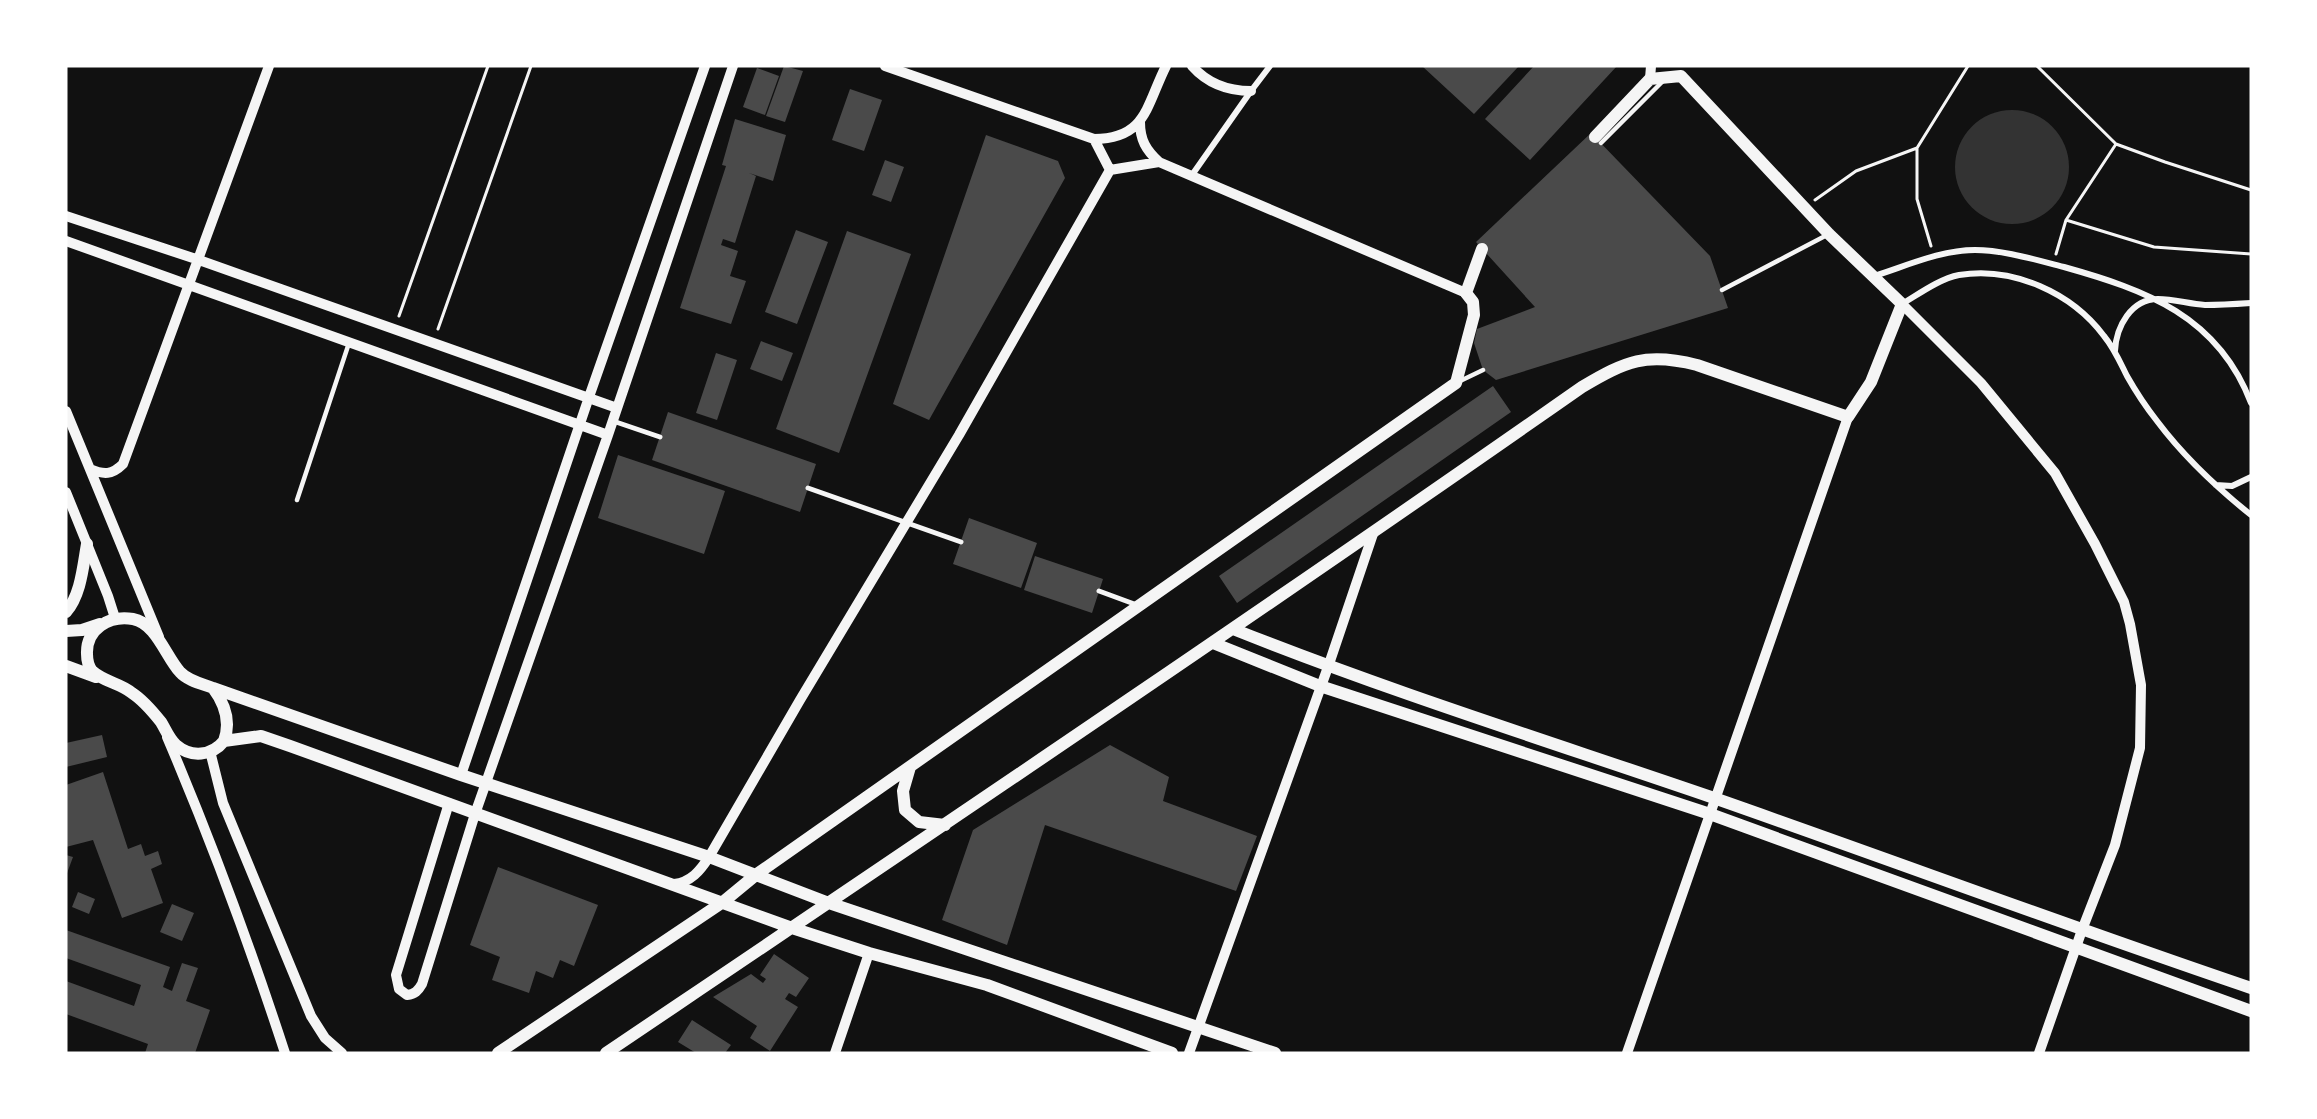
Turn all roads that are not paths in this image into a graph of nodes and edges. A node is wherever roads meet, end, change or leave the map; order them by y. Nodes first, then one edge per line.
1 (269, 66) edge
2 (705, 66) edge
3 (734, 66) edge
4 (885, 66) edge
5 (1166, 66) edge
6 (1192, 66) edge
7 (1270, 66) edge
8 (1682, 71) edge
9 (1651, 72) edge
10 (1667, 77) junction
11 (1251, 91) junction
12 (1140, 122) junction
13 (1094, 139) junction
14 (1598, 140) joint
15 (1159, 162) junction
16 (1110, 170) junction
17 (1192, 175) junction
18 (66, 216) edge
19 (1829, 234) junction
20 (66, 241) edge
21 (1482, 249) dead end
22 (199, 261) junction
23 (1874, 276) junction
24 (189, 285) junction
25 (1722, 290) dead end
26 (1466, 293) junction
27 (2158, 299) junction
28 (2251, 303) edge
29 (1902, 304) junction
30 (349, 343) junction
31 (2115, 351) junction
32 (1483, 370) dead end
33 (1456, 383) junction
34 (589, 397) junction
35 (2251, 403) edge
36 (617, 408) junction
37 (66, 411) edge
38 (1848, 417) junction
39 (613, 421) junction
40 (580, 424) junction
41 (608, 435) junction
42 (660, 437) dead end
43 (90, 469) junction
44 (2251, 477) edge
45 (2216, 485) junction
46 (808, 488) dead end
47 (66, 492) edge
48 (297, 500) dead end
49 (2251, 515) edge
50 (906, 522) junction
51 (1373, 534) junction
52 (961, 542) dead end
53 (87, 544) junction
54 (1099, 591) dead end
55 (1140, 606) junction
56 (66, 612) edge
57 (115, 618) junction
58 (101, 624) junction
59 (1233, 629) junction
60 (66, 631) edge
61 (1213, 643) junction
62 (164, 648) junction
63 (66, 666) edge
64 (1329, 667) junction
65 (106, 681) junction
66 (1320, 686) junction
67 (213, 688) junction
68 (161, 723) junction
69 (224, 741) junction
70 (210, 752) junction
71 (910, 767) junction
72 (461, 775) junction
73 (487, 784) junction
74 (1716, 799) junction
75 (449, 803) junction
76 (475, 814) junction
77 (1710, 814) junction
78 (945, 825) junction
79 (709, 857) junction
80 (757, 874) junction
81 (674, 884) junction
82 (723, 902) junction
83 (829, 903) junction
84 (792, 928) junction
85 (2082, 930) junction
86 (2076, 947) junction
87 (869, 953) junction
88 (2251, 988) edge
89 (2251, 1011) edge
90 (1199, 1026) junction
91 (518, 1039) junction
92 (285, 1053) edge
93 (342, 1053) edge
94 (498, 1053) edge
95 (516, 1053) edge
96 (606, 1053) edge
97 (835, 1053) edge
98 (1172, 1053) edge
99 (1189, 1053) edge
100 (1275, 1053) edge
101 (1627, 1053) edge
102 (2039, 1053) edge

1 - 22 street
2 - 34 street
3 - 36 street
4 - 13 street
5 - 12 street
6 - 11 street
7 - 11 street
8 - 10 main road
8 - 19 main road
9 - 10 main road
9 - 14 main road
10 - 14 lane
11 - 17 street
12 - 13 street
12 - 15 street
13 - 16 street
15 - 16 street
15 - 17 street
16 - 50 street
17 - 26 street
18 - 22 street
19 - 23 main road
19 - 25 lane
20 - 24 street
21 - 26 main road
22 - 24 street
22 - 34 street
23 - 27 street
23 - 29 main road
24 - 30 street
24 - 43 street
26 - 33 main road
27 - 28 street
27 - 31 street
27 - 35 street
29 - 31 street
29 - 38 main road
29 - 85 street
30 - 40 street
30 - 48 lane
31 - 45 street
32 - 33 lane
33 - 55 main road
34 - 36 street
34 - 40 street
36 - 39 street
37 - 43 street
38 - 51 main road
38 - 74 street
39 - 41 street
39 - 42 street
40 - 41 street
40 - 72 street
41 - 73 street
43 - 62 street
44 - 45 street
45 - 49 street
46 - 50 street
47 - 53 street
50 - 52 street
50 - 79 street
51 - 59 main road
51 - 64 street
53 - 56 main road
53 - 57 street
54 - 55 street
55 - 71 main road
57 - 58 main road
57 - 62 main road
58 - 60 main road
58 - 65 main road
59 - 61 main road
59 - 64 main road
61 - 66 main road
61 - 78 main road
62 - 67 main road
63 - 65 main road
64 - 66 street
64 - 74 main road
65 - 68 main road
66 - 77 main road
66 - 90 street
67 - 69 main road
67 - 72 main road
68 - 70 main road
68 - 92 street
69 - 70 main road
69 - 75 main road
70 - 93 street
71 - 78 main road
71 - 80 main road
72 - 73 main road
73 - 76 street
73 - 79 main road
74 - 77 street
74 - 85 main road
75 - 76 main road
75 - 76 street
76 - 81 main road
77 - 86 main road
77 - 101 street
78 - 83 main road
79 - 80 main road
79 - 81 street
80 - 82 main road
80 - 83 main road
81 - 82 main road
82 - 84 main road
82 - 91 main road
83 - 84 main road
83 - 90 main road
84 - 87 main road
84 - 96 main road
85 - 86 street
85 - 88 main road
86 - 89 main road
86 - 102 street
87 - 97 street
87 - 98 main road
90 - 99 street
90 - 100 main road
91 - 94 main road
91 - 95 main road

